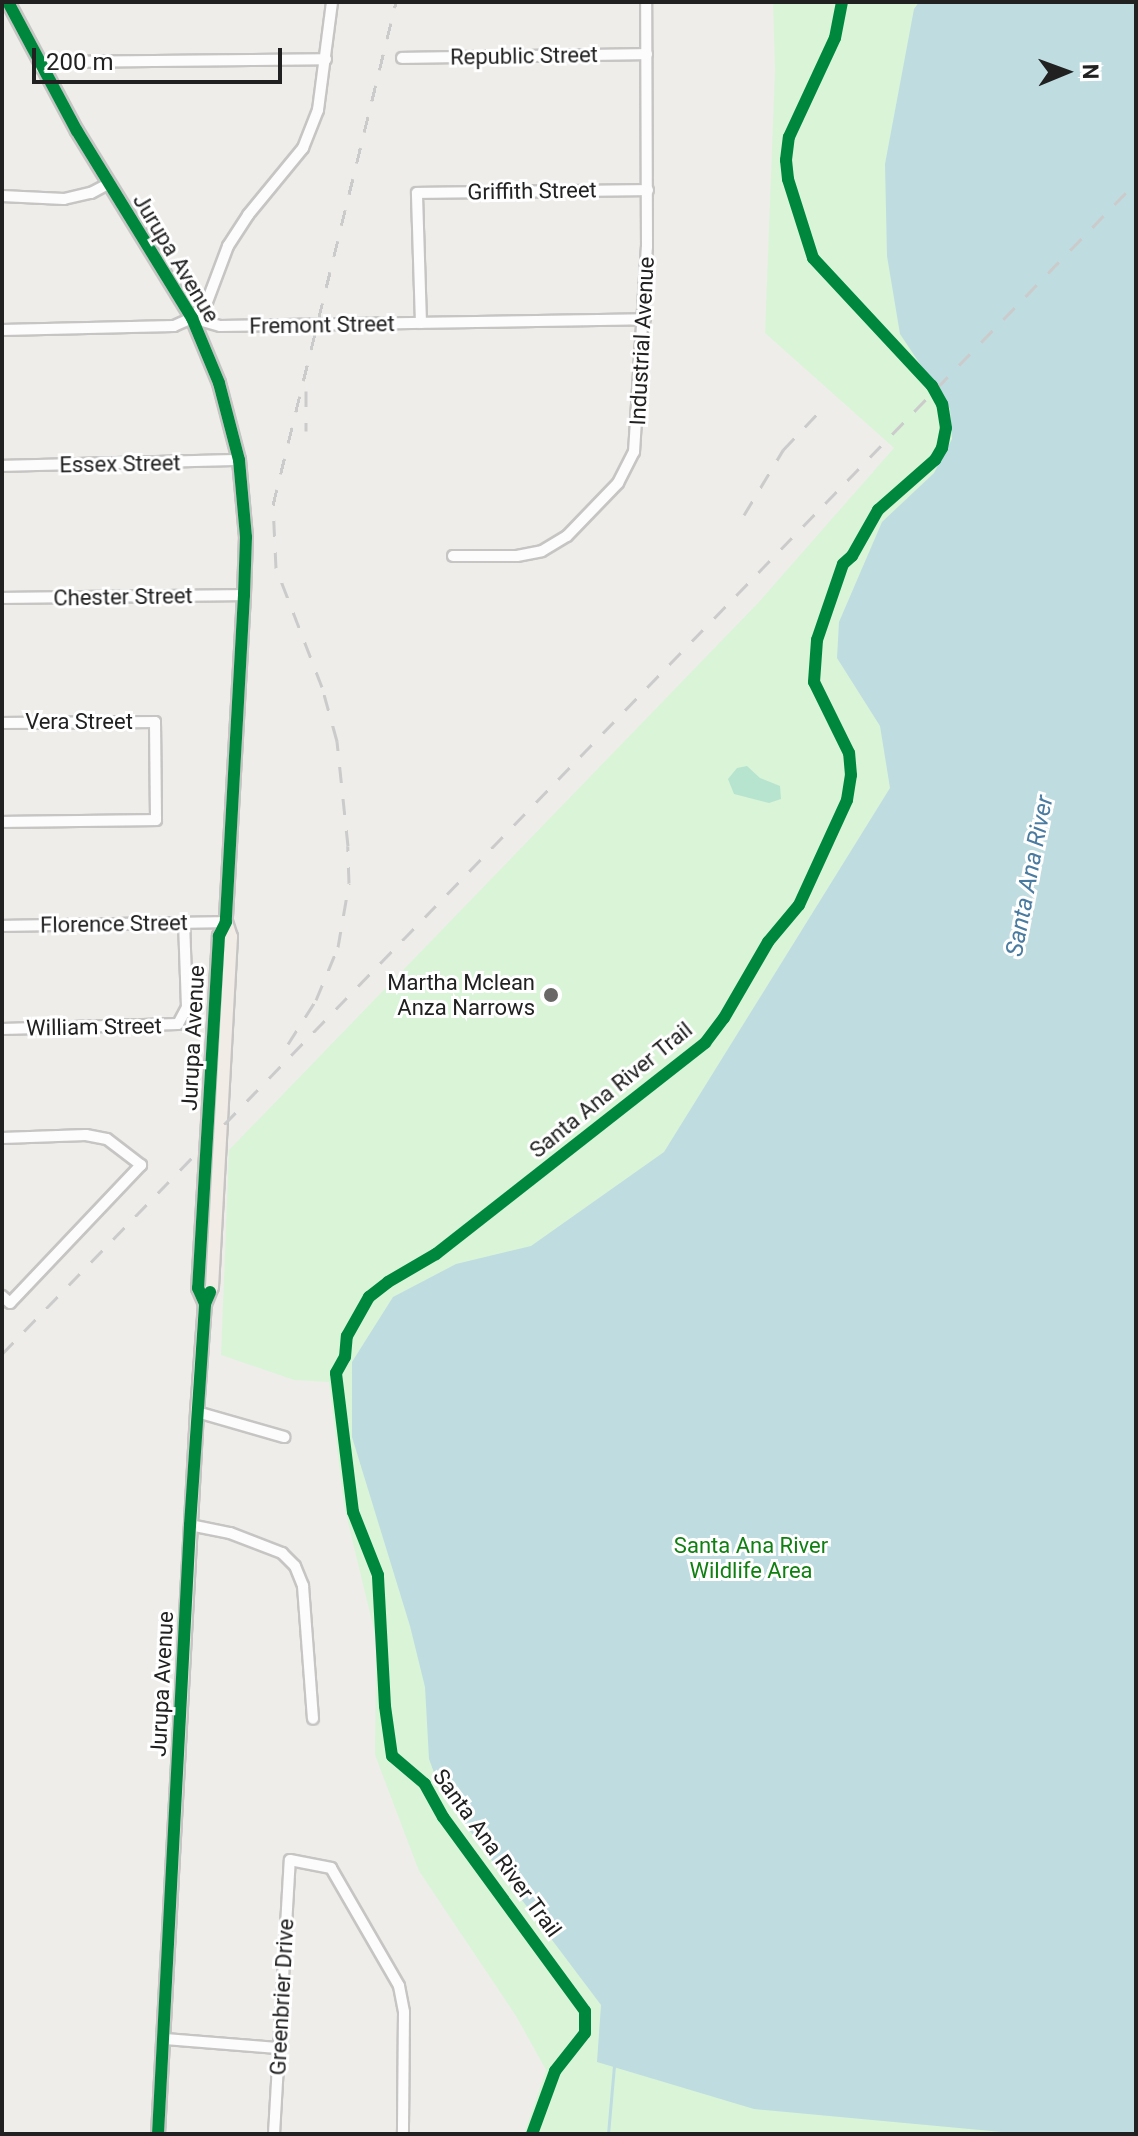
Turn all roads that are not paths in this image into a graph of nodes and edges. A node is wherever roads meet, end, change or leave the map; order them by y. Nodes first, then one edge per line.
1 (8, 2) edge
2 (332, 2) edge
3 (646, 2) edge
4 (647, 54) junction
5 (402, 58) dead end
6 (326, 59) junction
7 (41, 68) junction
8 (108, 184) junction
9 (648, 190) junction
10 (2, 196) edge
11 (192, 318) junction
12 (645, 319) junction
13 (421, 323) junction
14 (2, 330) edge
15 (239, 460) junction
16 (2, 466) edge
17 (453, 556) dead end
18 (244, 595) junction
19 (2, 598) edge
20 (2, 723) edge
21 (2, 822) edge
22 (184, 922) junction
23 (226, 922) junction
24 (2, 926) edge
25 (2, 1029) edge
26 (2, 1138) edge
27 (2, 1296) edge
28 (197, 1412) junction
29 (284, 1437) dead end
30 (190, 1525) junction
31 (313, 1719) dead end
32 (164, 2039) junction
33 (279, 2048) junction
34 (158, 2134) edge
35 (274, 2134) edge
36 (403, 2134) edge

1 - 7 main road, Jurupa Avenue
2 - 6 street
3 - 4 street, Industrial Avenue
4 - 5 street, Republic Street
4 - 9 street, Industrial Avenue
6 - 7 street
6 - 11 street
7 - 8 main road, Jurupa Avenue
8 - 10 street
8 - 11 main road, Jurupa Avenue
9 - 12 street, Industrial Avenue
9 - 13 street, Griffith Street
11 - 13 street, Fremont Street
11 - 14 street, Fremont Street
11 - 15 main road, Jurupa Avenue
12 - 13 street, Fremont Street
12 - 17 street, Industrial Avenue
15 - 16 street, Essex Street
15 - 18 main road, Jurupa Avenue
18 - 19 street, Chester Street
18 - 23 main road, Jurupa Avenue
20 - 21 street, Vera Street
22 - 23 street, Florence Street
22 - 24 street, Florence Street
22 - 25 street, William Street
23 - 28 main road, Jurupa Avenue
26 - 27 street
28 - 29 street
28 - 30 main road, Jurupa Avenue
30 - 31 street
30 - 32 main road, Jurupa Avenue
32 - 33 street
32 - 34 main road, Jurupa Avenue
33 - 35 street, Greenbrier Drive
33 - 36 street, Greenbrier Drive

